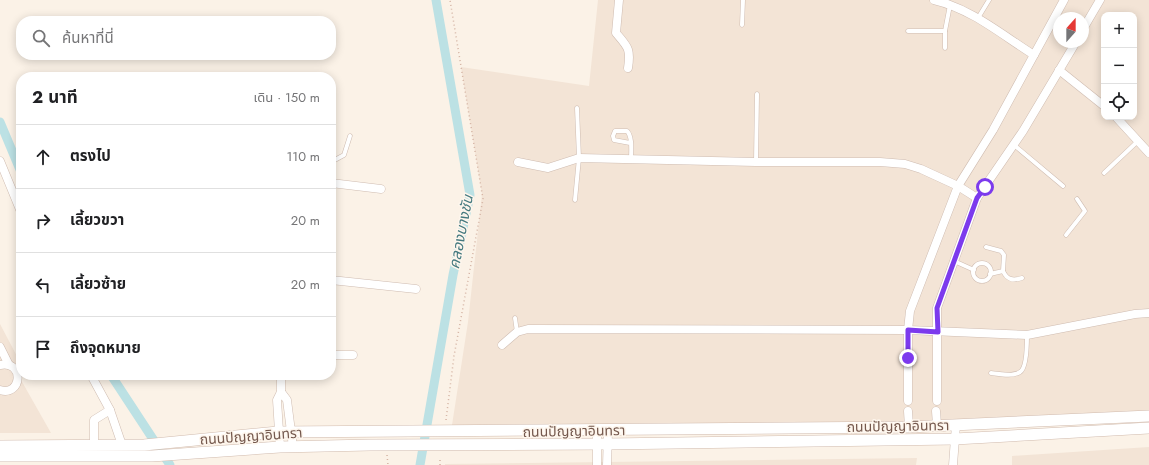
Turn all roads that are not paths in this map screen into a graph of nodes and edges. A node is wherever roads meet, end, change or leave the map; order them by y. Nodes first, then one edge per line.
1 (619, 0) edge
2 (743, 0) edge
3 (934, 0) edge
4 (989, 0) edge
5 (1064, 0) edge
6 (1100, 0) edge
7 (950, 5) junction
8 (978, 18) junction
9 (1089, 19) edge
10 (742, 25) dead end
11 (908, 31) dead end
12 (945, 31) junction
13 (945, 48) dead end
14 (1072, 48) edge
15 (1034, 55) junction
16 (628, 68) dead end
17 (1059, 70) junction
18 (757, 94) dead end
19 (1101, 104) edge
20 (577, 108) dead end
21 (1119, 120) edge
22 (350, 136) dead end
23 (1138, 140) junction
24 (630, 143) junction
25 (1014, 144) junction
26 (1149, 152) edge
27 (578, 158) junction
28 (336, 159) edge
29 (631, 160) junction
30 (0, 161) edge
31 (518, 162) dead end
32 (756, 162) junction
33 (1104, 173) dead end
34 (336, 184) edge
35 (958, 186) junction
36 (1063, 186) dead end
37 (381, 189) dead end
38 (977, 198) junction
39 (1077, 199) dead end
40 (16, 200) edge
41 (575, 200) dead end
42 (1066, 235) dead end
43 (986, 247) dead end
44 (954, 261) junction
45 (974, 270) junction
46 (1003, 271) junction
47 (990, 274) junction
48 (1022, 278) dead end
49 (336, 281) edge
50 (416, 290) dead end
51 (1149, 314) edge
52 (515, 318) dead end
53 (908, 330) junction
54 (517, 332) junction
55 (938, 332) junction
56 (1027, 335) junction
57 (502, 345) dead end
58 (0, 347) edge
59 (353, 354) dead end
60 (336, 355) edge
61 (0, 365) edge
62 (9, 365) junction
63 (16, 370) edge
64 (991, 373) dead end
65 (17, 380) edge
66 (94, 380) edge
67 (281, 380) edge
68 (0, 390) edge
69 (281, 392) junction
70 (908, 401) dead end
71 (937, 401) dead end
72 (110, 410) junction
73 (936, 410) dead end
74 (908, 411) dead end
75 (1149, 416) edge
76 (937, 425) junction
77 (956, 425) junction
78 (909, 427) junction
79 (1149, 428) edge
80 (597, 430) junction
81 (608, 431) junction
82 (278, 432) junction
83 (291, 432) junction
84 (955, 439) junction
85 (602, 444) junction
86 (94, 445) junction
87 (122, 445) junction
88 (0, 446) edge
89 (280, 446) junction
90 (293, 447) junction
91 (16, 451) junction
92 (0, 456) edge
93 (597, 465) edge
94 (608, 465) edge
95 (953, 465) edge

1 - 16 street
2 - 10 lane
3 - 7 street
4 - 8 lane
5 - 15 street
6 - 9 street
7 - 8 street
7 - 12 lane
8 - 15 street
11 - 12 lane
12 - 13 lane
14 - 17 street
15 - 35 street
17 - 19 street
17 - 25 street
18 - 32 lane
20 - 27 lane
21 - 23 street
22 - 28 lane
23 - 26 street
23 - 33 lane
24 - 24 lane
24 - 29 lane
25 - 36 lane
25 - 38 street
27 - 29 street
27 - 31 street
27 - 41 lane
29 - 32 street
30 - 40 street
32 - 35 street
34 - 37 street
35 - 38 street
35 - 53 street
38 - 44 street
39 - 42 lane
43 - 46 lane
44 - 45 lane
44 - 55 street
45 - 47 lane
45 - 47 lane
46 - 47 lane
46 - 48 lane
49 - 50 street
51 - 56 street
52 - 54 lane
53 - 54 street
53 - 55 street
53 - 70 street
54 - 57 street
55 - 56 street
55 - 71 street
56 - 64 lane
58 - 62 street
59 - 60 street
61 - 62 street
62 - 63 street
65 - 68 street
66 - 72 street
67 - 69 street
69 - 82 street
69 - 83 street
72 - 86 street
72 - 87 street
73 - 76 street
74 - 78 street
75 - 77 main road, ถนนปัญญาอินทรา
76 - 77 main road, ถนนปัญญาอินทรา
76 - 78 main road, ถนนปัญญาอินทรา
77 - 84 street
78 - 81 main road, ถนนปัญญาอินทรา
79 - 84 main road, ถนนปัญญาอินทรา
80 - 81 main road, ถนนปัญญาอินทรา
80 - 83 main road, ถนนปัญญาอินทรา
80 - 85 street
81 - 85 street
82 - 83 main road, ถนนปัญญาอินทรา
82 - 87 main road, ถนนปัญญาอินทรา
82 - 89 street
83 - 90 street
84 - 85 main road, ถนนปัญญาอินทรา
84 - 95 street
85 - 90 main road, ถนนปัญญาอินทรา
85 - 93 street
85 - 94 street
86 - 87 main road, ถนนปัญญาอินทรา
86 - 91 main road, ถนนปัญญาอินทรา
88 - 91 main road, ถนนปัญญาอินทรา
89 - 90 main road, ถนนปัญญาอินทรา
89 - 91 main road, ถนนปัญญาอินทรา
91 - 92 main road, ถนนปัญญาอินทรา

